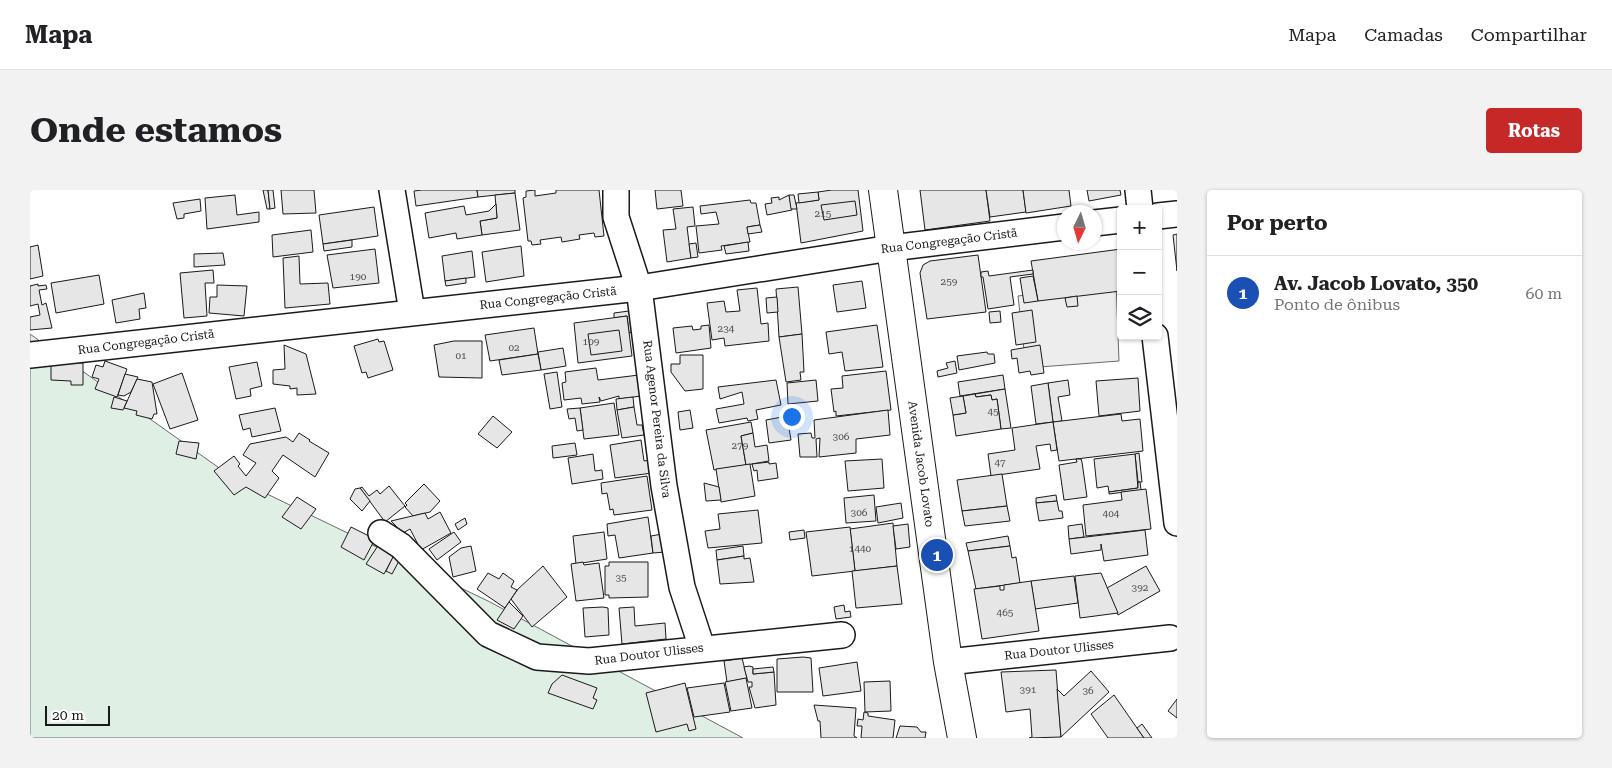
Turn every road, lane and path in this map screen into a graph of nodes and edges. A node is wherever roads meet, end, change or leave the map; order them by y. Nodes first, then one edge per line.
1 (392, 190) edge
2 (616, 190) edge
3 (882, 190) edge
4 (1138, 190) edge
5 (1140, 205) edge
6 (1177, 214) edge
7 (1162, 216) edge
8 (1117, 221) edge
9 (1102, 223) edge
10 (1057, 228) edge
11 (891, 248) junction
12 (639, 288) junction
13 (412, 312) junction
14 (1155, 340) edge
15 (30, 355) edge
16 (1177, 523) edge
17 (381, 533) dead end
18 (842, 635) dead end
19 (1175, 636) edge
20 (702, 648) junction
21 (948, 662) junction
22 (962, 738) edge

1 - 13 street
2 - 12 street, Rua Agenor Pereira da Silva
3 - 11 main road, Avenida Jacob Lovato
4 - 5 street
6 - 7 street
8 - 9 street
10 - 11 street, Rua Congregação Cristã
11 - 12 street, Rua Congregação Cristã
11 - 21 main road, Avenida Jacob Lovato
12 - 13 street, Rua Congregação Cristã
12 - 20 street, Rua Agenor Pereira da Silva
13 - 15 street, Rua Congregação Cristã
14 - 16 street
17 - 20 street, Rua Doutor Ulisses
18 - 20 street, Rua Doutor Ulisses
19 - 21 street, Rua Doutor Ulisses
21 - 22 main road, Avenida Jacob Lovato

